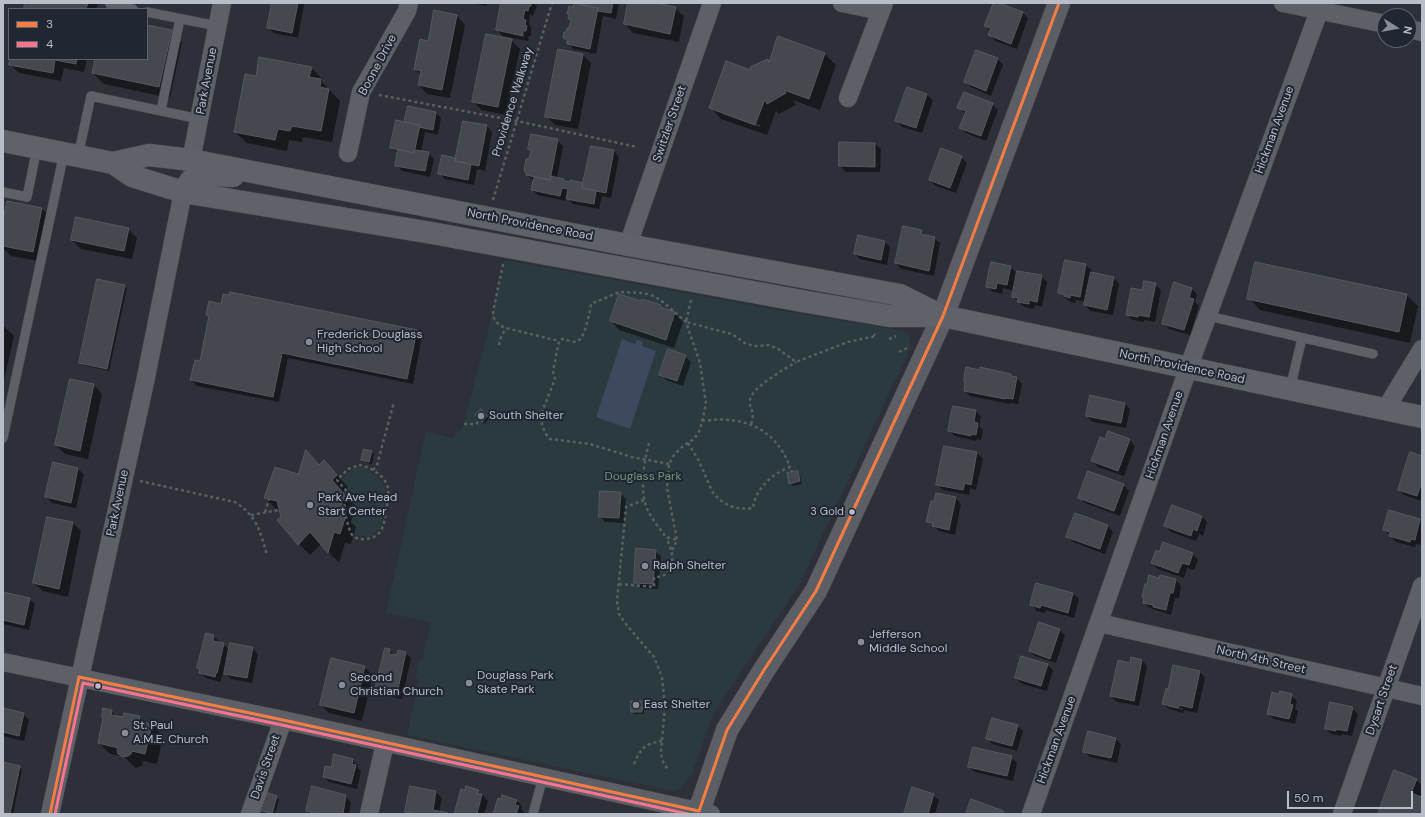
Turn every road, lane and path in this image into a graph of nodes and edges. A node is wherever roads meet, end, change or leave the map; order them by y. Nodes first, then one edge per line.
1 (222, 3) edge
2 (409, 3) edge
3 (552, 3) edge
4 (712, 3) edge
5 (842, 3) edge
6 (1059, 3) edge
7 (1283, 3) edge
8 (110, 4) dead end
9 (883, 7) edge
10 (128, 8) edge
11 (1319, 11) junction
12 (148, 12) edge
13 (180, 19) junction
14 (1377, 22) edge
15 (217, 26) junction
16 (361, 92) junction
17 (848, 98) dead end
18 (161, 110) junction
19 (199, 119) junction
20 (516, 120) junction
21 (3, 142) edge
22 (637, 147) dead end
23 (38, 148) junction
24 (348, 153) dead end
25 (71, 154) junction
26 (191, 160) junction
27 (113, 163) junction
28 (132, 176) junction
29 (274, 176) junction
30 (3, 192) edge
31 (183, 192) junction
32 (491, 206) dead end
33 (628, 245) junction
34 (504, 260) dead end
35 (692, 293) dead end
36 (943, 316) junction
37 (1208, 316) junction
38 (686, 322) junction
39 (506, 328) junction
40 (873, 333) dead end
41 (900, 335) dead end
42 (1302, 338) junction
43 (889, 340) dead end
44 (559, 341) junction
45 (910, 344) dead end
46 (499, 345) dead end
47 (1422, 348) edge
48 (899, 352) dead end
49 (1372, 354) dead end
50 (796, 362) junction
51 (1188, 369) junction
52 (1289, 390) junction
53 (394, 402) dead end
54 (1385, 410) junction
55 (1422, 417) edge
56 (480, 420) dead end
57 (702, 421) junction
58 (464, 424) dead end
59 (751, 424) junction
60 (3, 438) edge
61 (649, 443) dead end
62 (688, 443) junction
63 (644, 459) junction
64 (366, 461) dead end
65 (668, 464) junction
66 (364, 466) junction
67 (790, 467) junction
68 (373, 470) junction
69 (792, 472) dead end
70 (124, 477) junction
71 (269, 499) dead end
72 (644, 500) junction
73 (279, 510) dead end
74 (265, 512) junction
75 (251, 514) junction
76 (666, 537) junction
77 (677, 540) junction
78 (672, 551) junction
79 (267, 555) dead end
80 (619, 584) junction
81 (1422, 586) edge
82 (1099, 623) junction
83 (3, 662) edge
84 (79, 676) junction
85 (1386, 688) junction
86 (1422, 696) edge
87 (642, 708) dead end
88 (665, 708) junction
89 (283, 720) junction
90 (662, 741) junction
91 (385, 742) junction
92 (634, 764) dead end
93 (668, 770) dead end
94 (543, 777) junction
95 (702, 813) edge
96 (50, 814) edge
97 (250, 814) edge
98 (368, 814) edge
99 (533, 814) edge
100 (1031, 814) edge
101 (1342, 814) edge

1 - 15 street, Park Avenue
2 - 16 street, Boone Drive
3 - 20 path, Providence Walkway
4 - 33 street, Switzler Street
5 - 9 street
6 - 36 street
7 - 11 street
8 - 10 lane
9 - 17 street
11 - 14 street
11 - 37 street, Hickman Avenue
12 - 13 lane
13 - 15 lane
13 - 18 lane
15 - 19 street, Park Avenue
16 - 20 path
16 - 24 street, Boone Drive
18 - 19 lane
18 - 25 lane
19 - 26 street, Park Avenue
20 - 22 path
20 - 32 path, Providence Walkway
21 - 23 main road, North Providence Road
23 - 25 main road, North Providence Road
23 - 30 lane
25 - 27 main road, North Providence Road
25 - 60 lane
26 - 27 main road, North Providence Road
26 - 28 main road
26 - 29 main road, North Providence Road
27 - 28 main road, North Providence Road
28 - 31 main road, North Providence Road
29 - 31 main road
29 - 33 main road, North Providence Road
31 - 36 main road, North Providence Road
31 - 70 street, Park Avenue
33 - 36 main road, North Providence Road
34 - 39 path
35 - 38 path
36 - 51 main road, North Providence Road
36 - 95 street
37 - 42 lane
37 - 51 street, Hickman Avenue
38 - 44 path
38 - 50 path
38 - 57 path
39 - 44 path
39 - 46 path
40 - 50 path
41 - 43 path
42 - 49 lane
42 - 52 lane
44 - 63 path
45 - 48 path
47 - 54 street
50 - 59 path
51 - 52 main road, North Providence Road
51 - 82 street, Hickman Avenue
52 - 54 main road, North Providence Road
53 - 68 path
54 - 55 main road, North Providence Road
56 - 58 path
57 - 59 path
57 - 62 path
59 - 67 path
61 - 63 path
62 - 65 path
62 - 67 path
63 - 65 path
63 - 72 path
64 - 66 path
65 - 77 path
66 - 68 path
66 - 68 path
67 - 69 path
70 - 75 path
70 - 84 street, Park Avenue
71 - 74 path
72 - 76 path
72 - 80 path
73 - 74 path
74 - 75 path
75 - 79 path
76 - 77 path
76 - 78 path
77 - 78 path
78 - 80 path
80 - 88 path
81 - 85 street, Dysart Street
82 - 85 street, North 4th Street
82 - 100 street, Hickman Avenue
83 - 84 street
84 - 89 street
84 - 96 street, Park Avenue
85 - 86 street, North 4th Street
85 - 101 street, Dysart Street
87 - 88 path
88 - 90 path
89 - 91 street
89 - 97 street, Davis Street
90 - 92 path
90 - 93 path
91 - 94 street
91 - 98 street
94 - 95 street
94 - 99 lane

